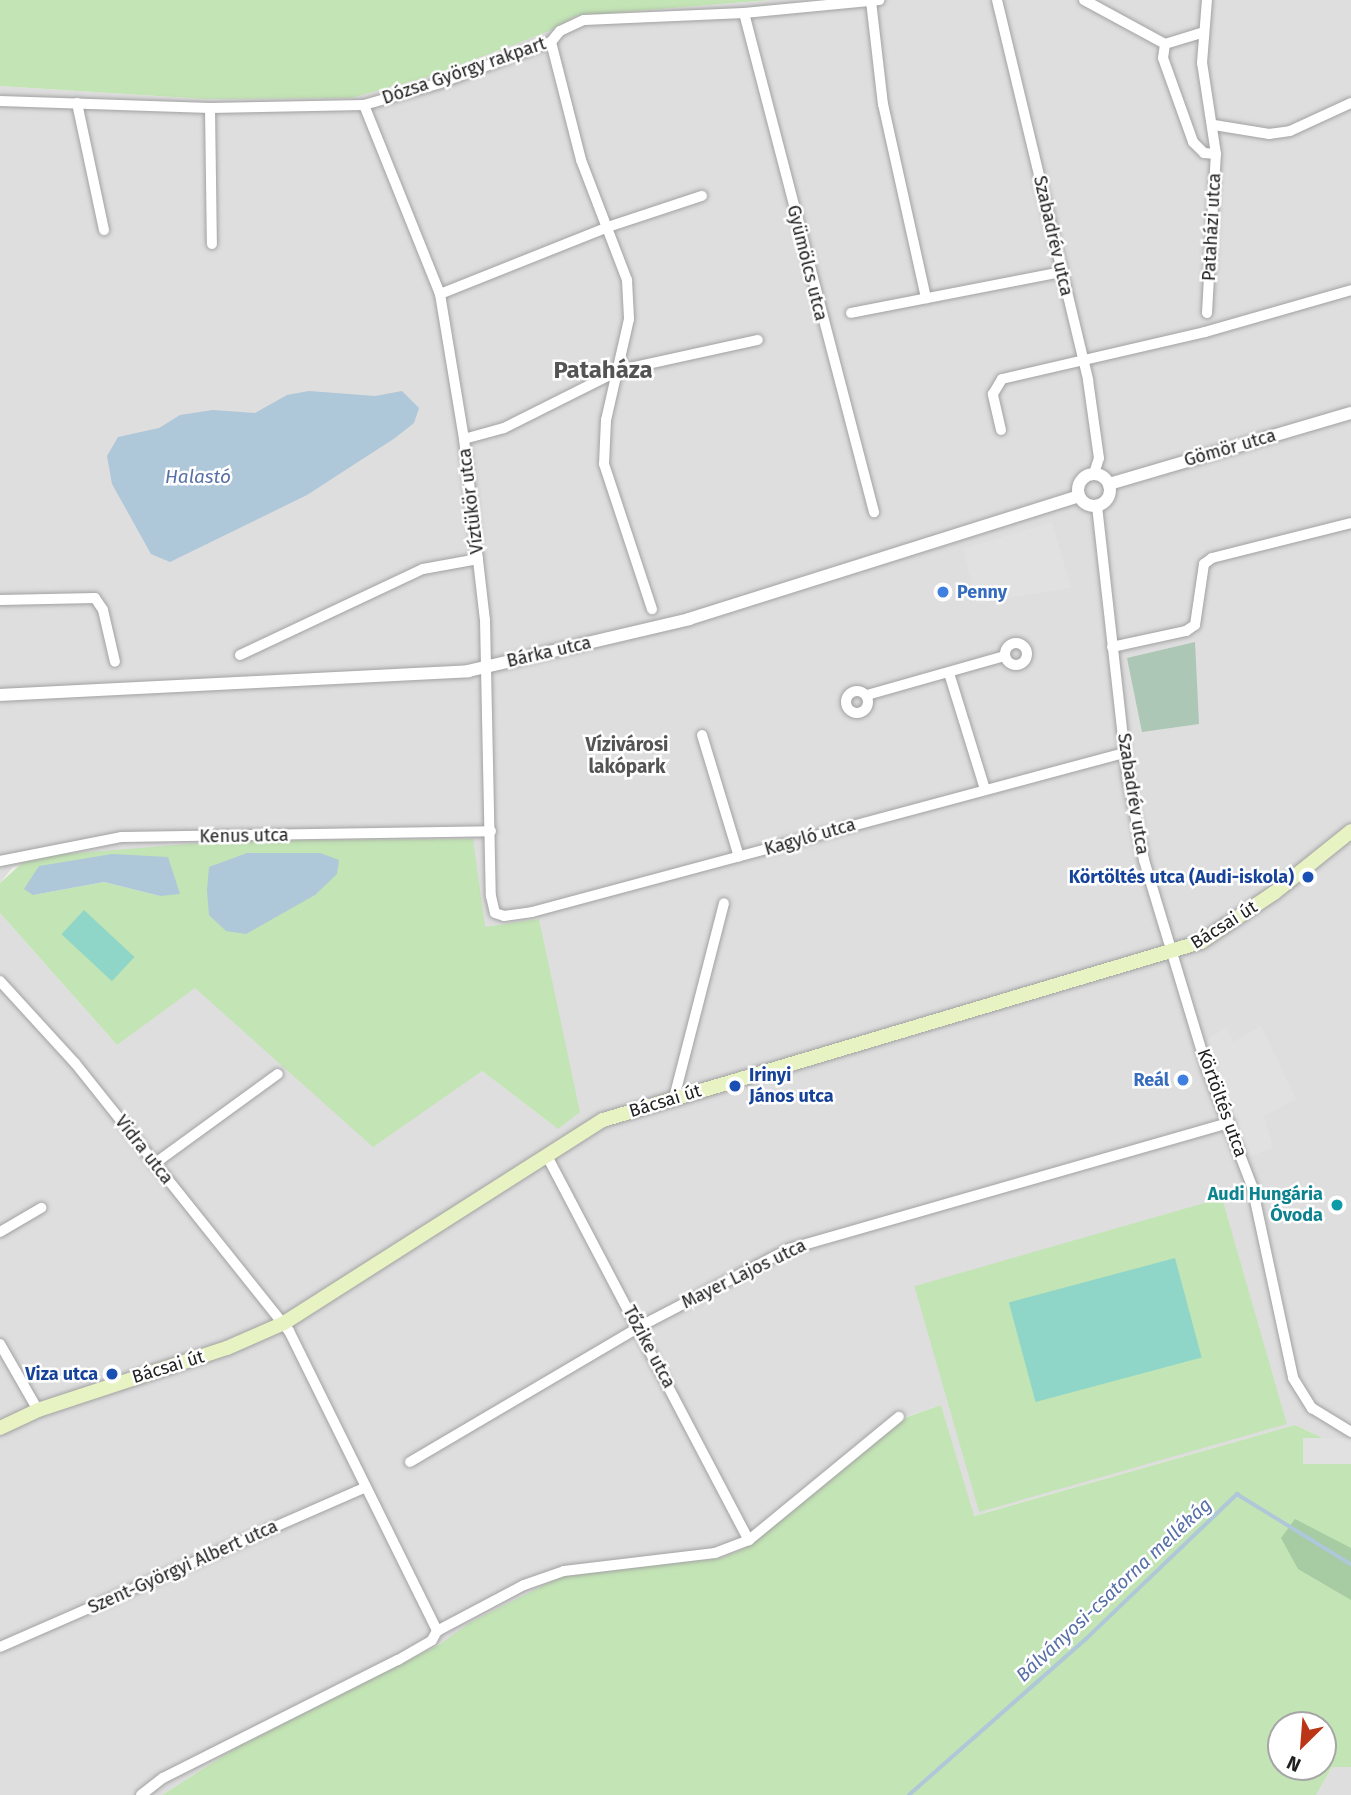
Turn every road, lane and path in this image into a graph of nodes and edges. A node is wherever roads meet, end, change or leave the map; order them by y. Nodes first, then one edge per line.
1 (997, 0) edge
2 (1084, 0) edge
3 (1207, 0) edge
4 (875, 1) edge
5 (744, 13) junction
6 (1202, 33) junction
7 (551, 42) junction
8 (1165, 44) junction
9 (0, 101) edge
10 (77, 103) junction
11 (1351, 103) edge
12 (364, 104) junction
13 (210, 108) junction
14 (1214, 125) junction
15 (1216, 154) junction
16 (702, 196) dead end
17 (608, 227) junction
18 (104, 230) dead end
19 (212, 244) dead end
20 (1061, 272) junction
21 (1351, 290) edge
22 (440, 294) junction
23 (926, 298) junction
24 (851, 313) dead end
25 (1207, 313) dead end
26 (758, 340) dead end
27 (1084, 363) junction
28 (620, 370) junction
29 (1351, 413) edge
30 (1001, 430) dead end
31 (464, 439) junction
32 (1094, 473) junction
33 (1110, 484) junction
34 (1079, 496) junction
35 (1097, 506) junction
36 (874, 512) dead end
37 (1351, 523) edge
38 (478, 559) junction
39 (0, 600) edge
40 (652, 609) dead end
41 (1112, 647) junction
42 (240, 655) dead end
43 (1005, 656) dead end
44 (115, 662) dead end
45 (487, 667) junction
46 (949, 673) junction
47 (0, 695) edge
48 (867, 695) dead end
49 (702, 735) dead end
50 (1124, 753) junction
51 (985, 789) junction
52 (491, 831) junction
53 (1351, 831) edge
54 (739, 857) junction
55 (0, 861) edge
56 (724, 902) dead end
57 (495, 913) joint
58 (1173, 954) junction
59 (0, 981) edge
60 (278, 1074) dead end
61 (674, 1098) junction
62 (1229, 1123) junction
63 (547, 1156) junction
64 (155, 1164) junction
65 (41, 1209) dead end
66 (0, 1232) edge
67 (284, 1323) junction
68 (639, 1327) junction
69 (0, 1344) edge
70 (38, 1410) junction
71 (899, 1416) dead end
72 (0, 1428) edge
73 (1351, 1432) edge
74 (410, 1462) dead end
75 (366, 1487) junction
76 (749, 1540) junction
77 (437, 1631) junction
78 (0, 1647) edge
79 (141, 1795) edge

1 - 20 street, Szabadrév utca
2 - 8 street
3 - 6 street
4 - 5 street, Dózsa György rakpart
4 - 23 street
5 - 7 street, Dózsa György rakpart
5 - 36 street, Gyümölcs utca
6 - 8 street
6 - 14 street
7 - 12 street, Dózsa György rakpart
7 - 17 street
8 - 15 street, Pataházi utca
9 - 10 street, Dózsa György rakpart
10 - 13 street, Dózsa György rakpart
10 - 18 street
11 - 14 street
12 - 13 street, Dózsa György rakpart
12 - 22 street, Víztükör utca
13 - 19 street
14 - 15 street
15 - 25 street, Pataházi utca
16 - 17 street
17 - 22 street
17 - 28 street
20 - 23 street
20 - 27 street, Szabadrév utca
21 - 27 street
22 - 31 street, Víztükör utca
23 - 24 street
26 - 28 street
27 - 30 street
27 - 32 street, Szabadrév utca
28 - 31 street
28 - 40 street
29 - 33 street, Gömör utca
31 - 38 street, Víztükör utca
32 - 33 street
32 - 34 street
33 - 35 street
34 - 35 street
34 - 45 street, Bárka utca
35 - 41 street, Szabadrév utca
37 - 41 street
38 - 42 street
38 - 45 street, Víztükör utca
39 - 44 street
41 - 50 street, Szabadrév utca
43 - 46 street
45 - 47 street, Bárka utca
45 - 52 street, Víztükör utca
46 - 48 street
46 - 51 street
49 - 54 street
50 - 51 street, Kagyló utca
50 - 58 street, Szabadrév utca
51 - 54 street, Kagyló utca
52 - 55 street, Kenus utca
52 - 57 street, Víztükör utca
53 - 58 main road, Bácsai út
54 - 57 street, Kagyló utca
56 - 61 street
58 - 61 main road, Bácsai út
58 - 62 street, Körtöltés utca
59 - 64 street, Vidra utca
60 - 64 street
61 - 63 main road, Bácsai út
62 - 68 street, Mayer Lajos utca
62 - 73 street, Körtöltés utca
63 - 67 main road, Bácsai út
63 - 68 street, Tőzike utca
64 - 67 street, Vidra utca
65 - 66 street
67 - 70 main road, Bácsai út
67 - 75 street, Vidra utca
68 - 74 street, Mayer Lajos utca
68 - 76 street, Tőzike utca
69 - 70 street
70 - 72 main road, Bácsai út
71 - 76 street
75 - 77 street, Vidra utca
75 - 78 street, Szent-Györgyi Albert utca
76 - 77 street
77 - 79 street

